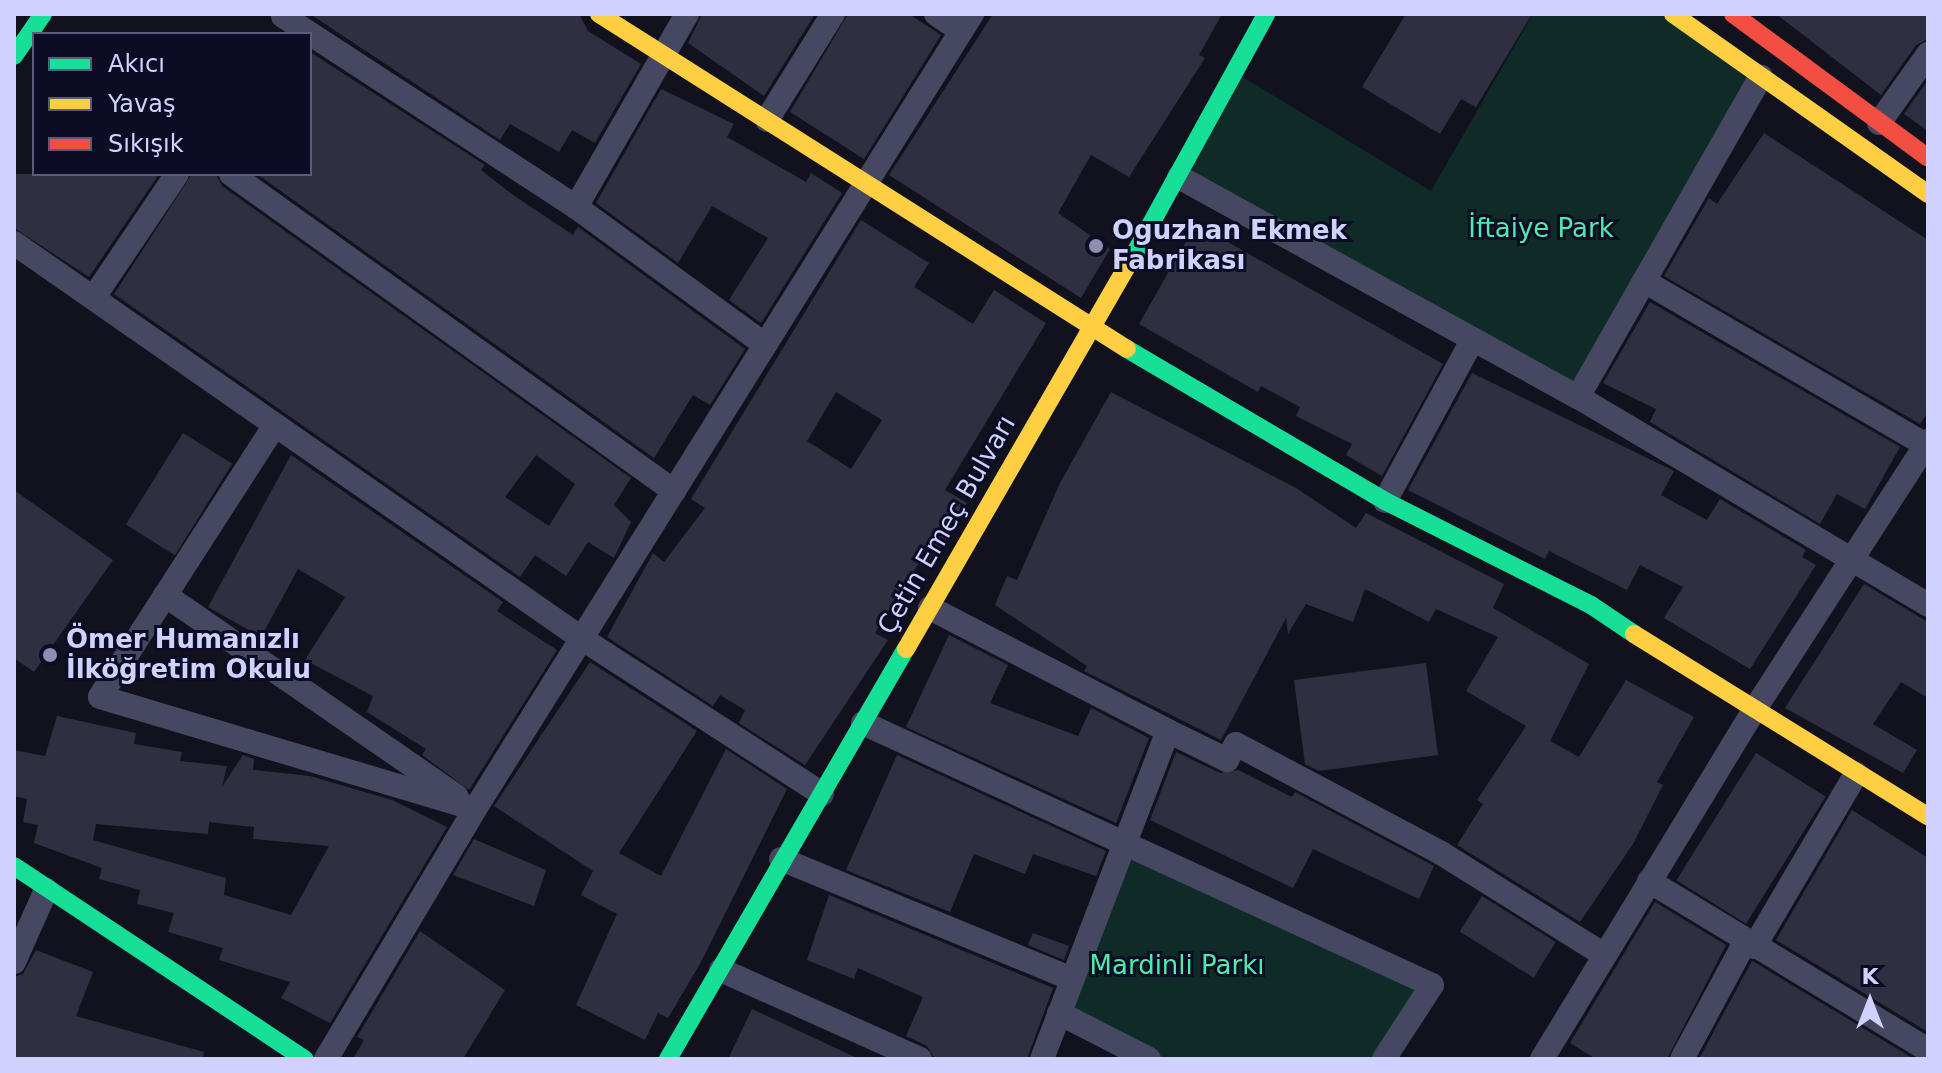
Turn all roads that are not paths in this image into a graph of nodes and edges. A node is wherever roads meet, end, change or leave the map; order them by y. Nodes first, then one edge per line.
1 (599, 14) edge
2 (687, 14) edge
3 (833, 14) edge
4 (936, 14) edge
5 (1266, 14) edge
6 (1673, 14) edge
7 (1733, 14) edge
8 (280, 21) edge
9 (967, 22) edge
10 (29, 23) edge
11 (298, 32) edge
12 (312, 41) edge
13 (662, 54) junction
14 (1928, 54) edge
15 (14, 56) edge
16 (1761, 76) junction
17 (767, 120) junction
18 (1879, 123) junction
19 (1928, 158) edge
20 (176, 176) edge
21 (234, 176) edge
22 (1179, 177) junction
23 (866, 183) junction
24 (1928, 194) edge
25 (576, 207) junction
26 (14, 243) edge
27 (1644, 281) junction
28 (94, 297) junction
29 (1091, 328) junction
30 (1473, 339) junction
31 (765, 345) junction
32 (1578, 397) junction
33 (275, 425) junction
34 (1927, 443) edge
35 (674, 491) junction
36 (1385, 501) junction
37 (1852, 560) junction
38 (165, 595) junction
39 (1928, 605) edge
40 (930, 608) junction
41 (581, 638) junction
42 (1753, 712) junction
43 (863, 723) junction
44 (1168, 731) junction
45 (1856, 774) junction
46 (822, 794) junction
47 (475, 809) junction
48 (1928, 816) edge
49 (1128, 842) junction
50 (781, 859) junction
51 (14, 866) edge
52 (1649, 881) junction
53 (46, 890) junction
54 (1750, 944) junction
55 (1604, 955) junction
56 (14, 962) edge
57 (721, 970) junction
58 (1072, 979) junction
59 (1059, 1013) junction
60 (1928, 1050) edge
61 (1547, 1057) edge
62 (305, 1059) edge
63 (326, 1059) edge
64 (668, 1059) edge
65 (920, 1059) edge
66 (1042, 1059) edge
67 (1149, 1059) edge
68 (1384, 1059) edge
69 (1682, 1059) edge

1 - 13 street
2 - 13 street
3 - 17 street
4 - 9 street
5 - 22 street, Çetin Emeç Bulvarı
6 - 16 street
7 - 18 street
8 - 11 street
9 - 23 street
10 - 15 street
12 - 25 street
13 - 17 street
13 - 25 street
14 - 18 street
16 - 24 street
16 - 27 street
17 - 23 street
18 - 19 street
20 - 28 street
21 - 35 street
22 - 29 street, Çetin Emeç Bulvarı
22 - 30 street
23 - 29 street
23 - 31 street
25 - 31 street
26 - 28 street
27 - 32 street
27 - 34 street
28 - 33 street
29 - 36 street
29 - 40 street, Çetin Emeç Bulvarı
30 - 32 street
30 - 36 street
31 - 35 street
32 - 37 street
33 - 38 street
33 - 41 street
34 - 37 street
35 - 41 street
36 - 42 street
37 - 39 street
37 - 42 street
38 - 47 street
38 - 47 street
40 - 43 street, Çetin Emeç Bulvarı
40 - 44 street
41 - 46 street
41 - 47 street
42 - 45 street
42 - 52 street
43 - 46 street, Çetin Emeç Bulvarı
43 - 49 street
44 - 49 street
44 - 55 street
45 - 48 street
45 - 54 street
46 - 50 street, Çetin Emeç Bulvarı
47 - 63 street
49 - 58 street
49 - 68 street
50 - 57 street, Çetin Emeç Bulvarı
50 - 58 street
51 - 53 street
52 - 54 street
52 - 55 street
53 - 56 street
53 - 62 street
54 - 60 street
54 - 69 street
55 - 61 street
57 - 64 street, Çetin Emeç Bulvarı
57 - 65 street
58 - 59 street
59 - 66 street
59 - 67 street

